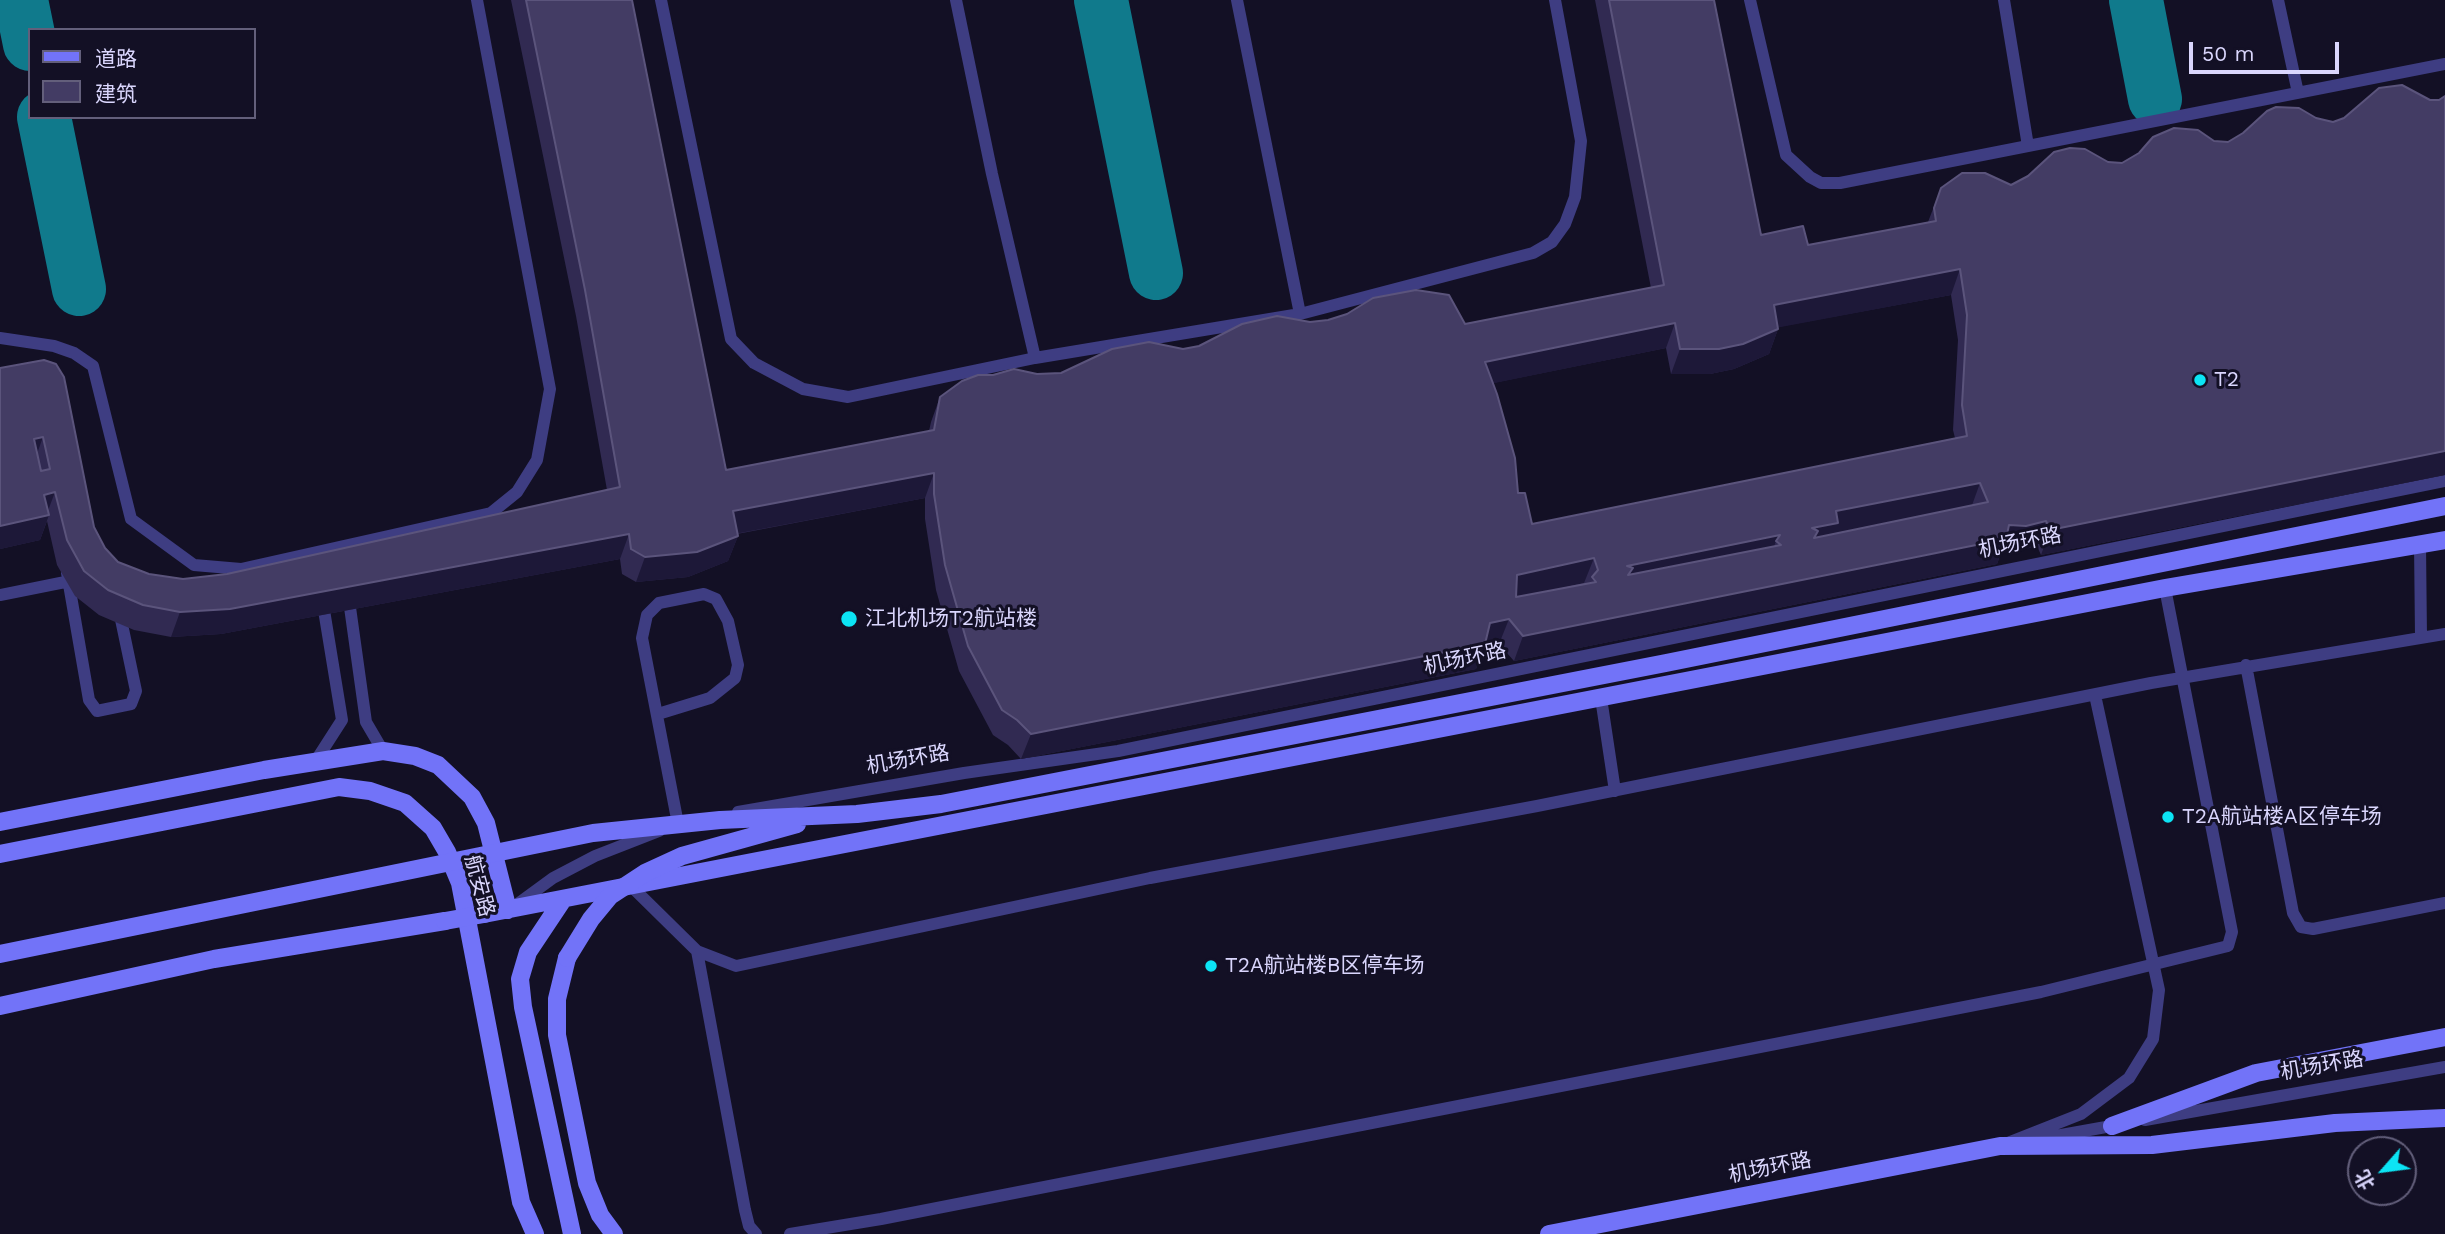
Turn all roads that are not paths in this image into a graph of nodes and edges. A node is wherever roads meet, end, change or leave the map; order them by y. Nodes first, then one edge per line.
1 (477, 0) edge
2 (661, 0) edge
3 (956, 0) edge
4 (1237, 0) edge
5 (1555, 0) edge
6 (1750, 0) edge
7 (2004, 0) edge
8 (2278, 0) edge
9 (2445, 64) edge
10 (2298, 93) junction
11 (2028, 146) junction
12 (1300, 314) junction
13 (0, 338) edge
14 (1035, 358) junction
15 (2445, 481) edge
16 (2445, 506) edge
17 (2445, 540) edge
18 (2420, 544) junction
19 (64, 555) edge
20 (343, 561) junction
21 (317, 566) junction
22 (92, 580) edge
23 (69, 581) junction
24 (2165, 588) junction
25 (0, 595) edge
26 (112, 596) edge
27 (2445, 634) edge
28 (2421, 637) junction
29 (2246, 666) junction
30 (2182, 677) junction
31 (2095, 695) junction
32 (1601, 698) junction
33 (658, 714) junction
34 (383, 751) junction
35 (315, 762) junction
36 (1615, 791) junction
37 (827, 816) junction
38 (0, 822) edge
39 (678, 824) junction
40 (0, 854) edge
41 (632, 887) junction
42 (562, 901) junction
43 (2445, 903) edge
44 (508, 910) junction
45 (697, 951) junction
46 (0, 954) edge
47 (2155, 965) junction
48 (0, 1006) edge
49 (2445, 1037) edge
50 (2445, 1067) edge
51 (2445, 1118) edge
52 (2112, 1126) junction
53 (2000, 1146) junction
54 (1568, 1232) edge
55 (535, 1234) edge
56 (572, 1234) edge
57 (614, 1234) edge
58 (756, 1234) edge
59 (790, 1234) edge
60 (1549, 1234) edge

1 - 20 lane
2 - 14 lane
3 - 14 lane
4 - 12 lane
5 - 12 lane
6 - 11 lane
7 - 11 lane
8 - 10 lane
9 - 10 lane
10 - 11 lane
12 - 14 lane
13 - 21 lane
15 - 39 lane, 机场环路
16 - 37 street, 机场环路, bridge
17 - 18 street, 机场环路
18 - 24 street, 机场环路
18 - 28 lane
19 - 23 lane
20 - 21 lane
20 - 34 lane
21 - 35 lane
22 - 23 lane
23 - 25 lane
23 - 26 lane
24 - 30 lane
24 - 32 street, 机场环路
27 - 28 lane
28 - 29 lane
29 - 30 lane
29 - 43 lane
30 - 31 lane
30 - 47 lane
31 - 36 lane
31 - 47 lane
32 - 36 lane
32 - 41 street, 机场环路
33 - 33 lane
33 - 39 lane
34 - 35 street, 航安路
34 - 44 street, 航安路
35 - 38 street, 航安路
36 - 45 lane
37 - 46 street, bridge
37 - 57 street, bridge
39 - 44 lane, 机场环路
40 - 55 street, 航安路
41 - 42 street, 机场环路
41 - 45 lane
42 - 44 street, 机场环路
42 - 56 street
44 - 48 street, 机场环路, bridge
45 - 58 lane
47 - 53 lane
47 - 59 lane
49 - 52 street
50 - 52 lane, 机场环路
51 - 53 street, 机场环路
52 - 53 lane, 机场环路
53 - 54 street, 机场环路
54 - 60 street, 机场环路

